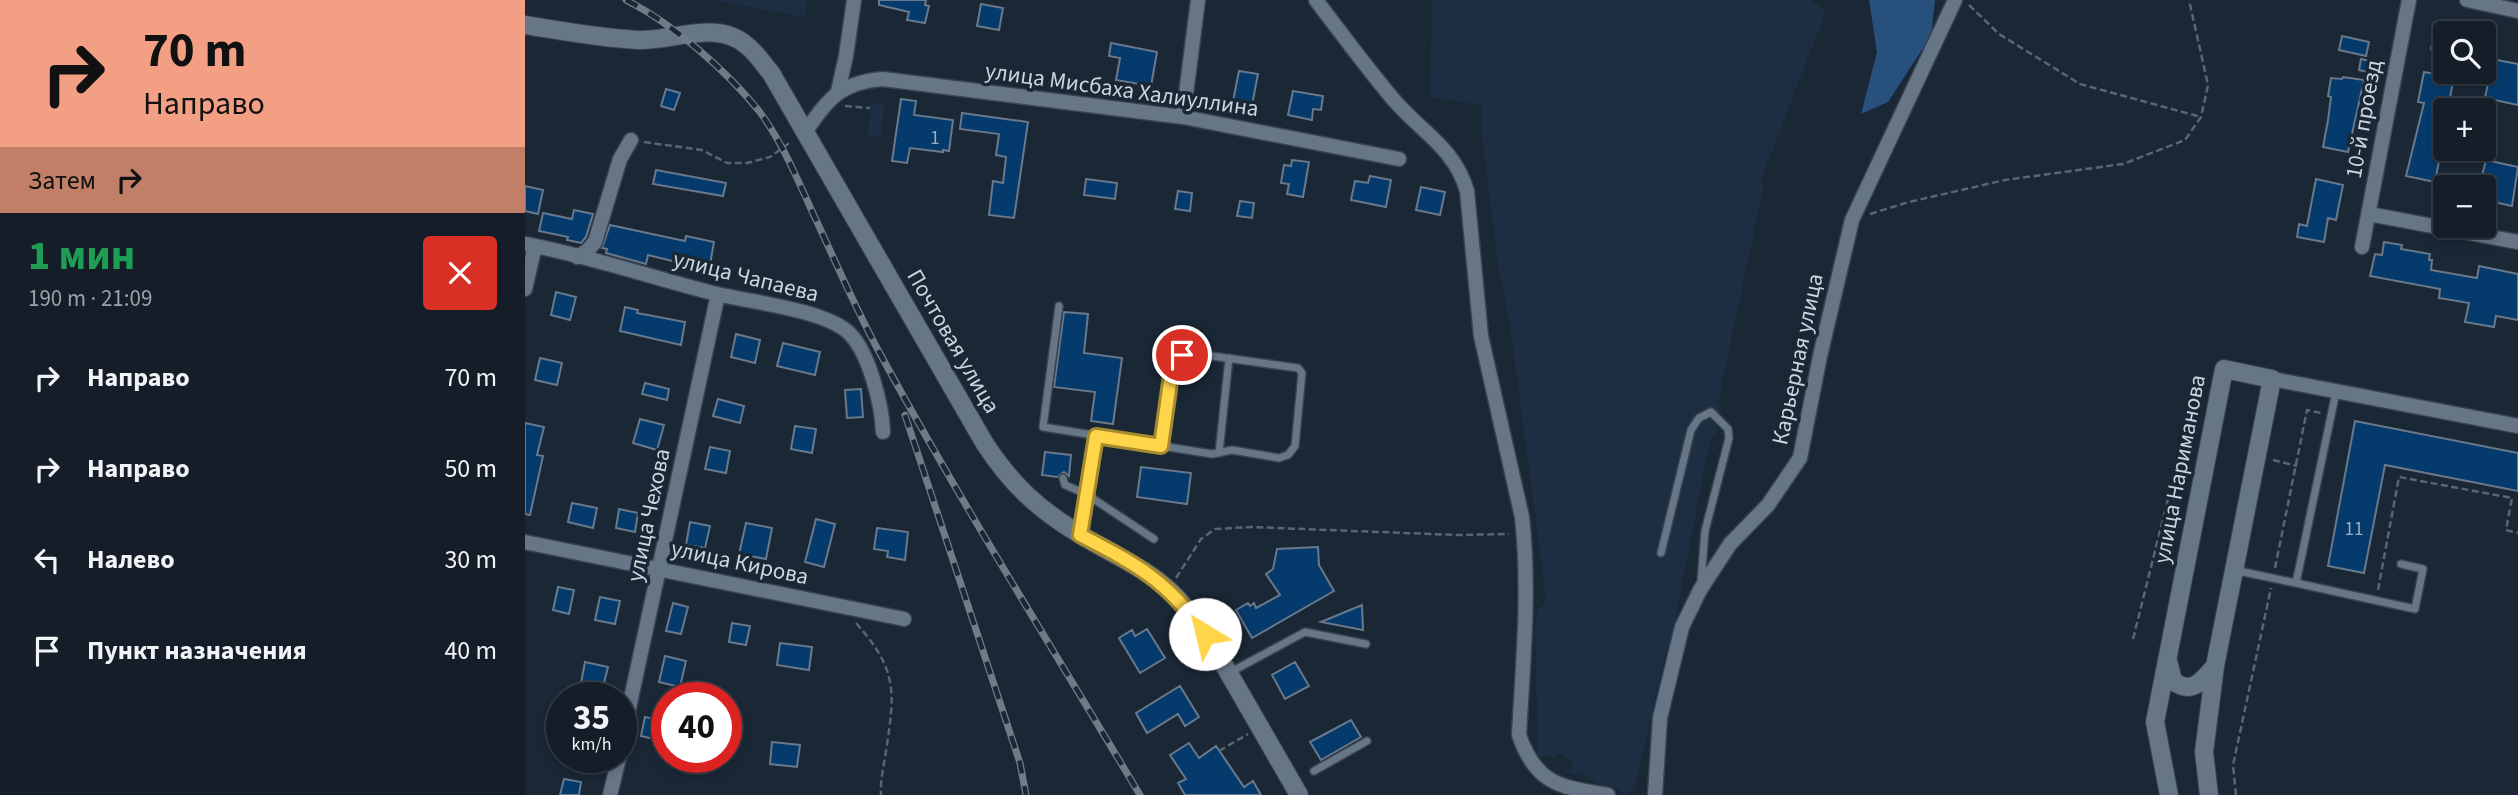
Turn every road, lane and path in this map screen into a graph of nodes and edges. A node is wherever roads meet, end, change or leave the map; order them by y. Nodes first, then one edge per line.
1 (854, 0) edge
2 (1198, 0) edge
3 (1316, 0) edge
4 (1955, 0) edge
5 (1963, 0) edge
6 (2189, 0) edge
7 (2409, 0) edge
8 (2467, 0) edge
9 (2518, 11) edge
10 (525, 25) edge
11 (838, 91) junction
12 (1183, 117) junction
13 (2201, 117) junction
14 (806, 131) junction
15 (631, 140) joint
16 (1399, 159) dead end
17 (2369, 214) junction
18 (1852, 220) junction
19 (2518, 242) edge
20 (530, 245) edge
21 (2362, 247) dead end
22 (577, 257) junction
23 (525, 289) edge
24 (718, 294) junction
25 (1059, 306) dead end
26 (1229, 358) junction
27 (2272, 379) junction
28 (2336, 392) junction
29 (2331, 416) junction
30 (2518, 426) edge
31 (883, 432) dead end
32 (1096, 436) junction
33 (1161, 446) junction
34 (2208, 449) junction
35 (1219, 453) junction
36 (2257, 456) junction
37 (2297, 466) junction
38 (1063, 478) dead end
39 (1086, 494) junction
40 (2518, 533) edge
41 (1524, 534) junction
42 (1080, 535) junction
43 (1154, 539) dead end
44 (525, 542) edge
45 (1661, 553) dead end
46 (2401, 564) dead end
47 (660, 569) junction
48 (2234, 570) junction
49 (2273, 579) junction
50 (2295, 583) junction
51 (1169, 590) junction
52 (1700, 590) junction
53 (2376, 601) junction
54 (834, 606) junction
55 (904, 619) dead end
56 (2133, 639) dead end
57 (1366, 644) dead end
58 (2167, 654) junction
59 (2215, 666) junction
60 (1229, 674) junction
61 (635, 682) edge
62 (1367, 741) dead end
63 (1231, 744) dead end
64 (1219, 751) dead end
65 (1314, 771) dead end
66 (615, 773) edge
67 (610, 795) edge
68 (881, 795) edge
69 (1299, 795) edge
70 (1608, 795) edge
71 (1655, 795) edge
72 (2169, 795) edge
73 (2209, 795) edge
74 (2236, 795) edge

1 - 11 street
2 - 12 street
3 - 41 street
4 - 18 street, Карьерная улица
5 - 13 path
6 - 13 path
7 - 17 street, 10-й проезд
8 - 9 street
10 - 14 street, Почтовая улица
11 - 12 street, улица Мисбаха Халиуллина
11 - 14 street
12 - 16 street, улица Мисбаха Халиуллина
13 - 18 path
14 - 15 path
14 - 42 street, Почтовая улица
15 - 22 street
17 - 19 street
17 - 21 street, 10-й проезд
18 - 52 street, Карьерная улица
20 - 22 street, улица Чапаева
20 - 23 street
22 - 24 street, улица Чапаева
24 - 31 street, улица Чапаева
24 - 47 street, улица Чехова
25 - 32 lane
26 - 33 lane
26 - 35 lane
26 - 35 lane
27 - 28 street
27 - 34 street, улица Нариманова
27 - 36 street
28 - 29 lane
28 - 30 street
29 - 37 path
29 - 50 lane
32 - 33 lane
32 - 39 lane
33 - 35 lane
34 - 56 path
34 - 58 street, улица Нариманова
36 - 37 path
36 - 48 street
37 - 49 path
38 - 39 lane
39 - 42 lane
39 - 43 lane
40 - 53 path
41 - 51 path
41 - 70 street
42 - 51 street, Почтовая улица
44 - 47 street, улица Кирова
45 - 52 lane
46 - 53 lane
47 - 54 street, улица Кирова
47 - 61 street, улица Чехова
48 - 49 lane
48 - 59 street
49 - 50 lane
49 - 74 path
50 - 53 lane
51 - 60 street, Почтовая улица
52 - 71 street, Карьерная улица
54 - 55 street, улица Кирова
54 - 68 path
57 - 60 lane
58 - 59 street
58 - 72 street, улица Нариманова
59 - 73 street
60 - 69 street, Почтовая улица
62 - 65 lane
63 - 64 path
66 - 67 street

